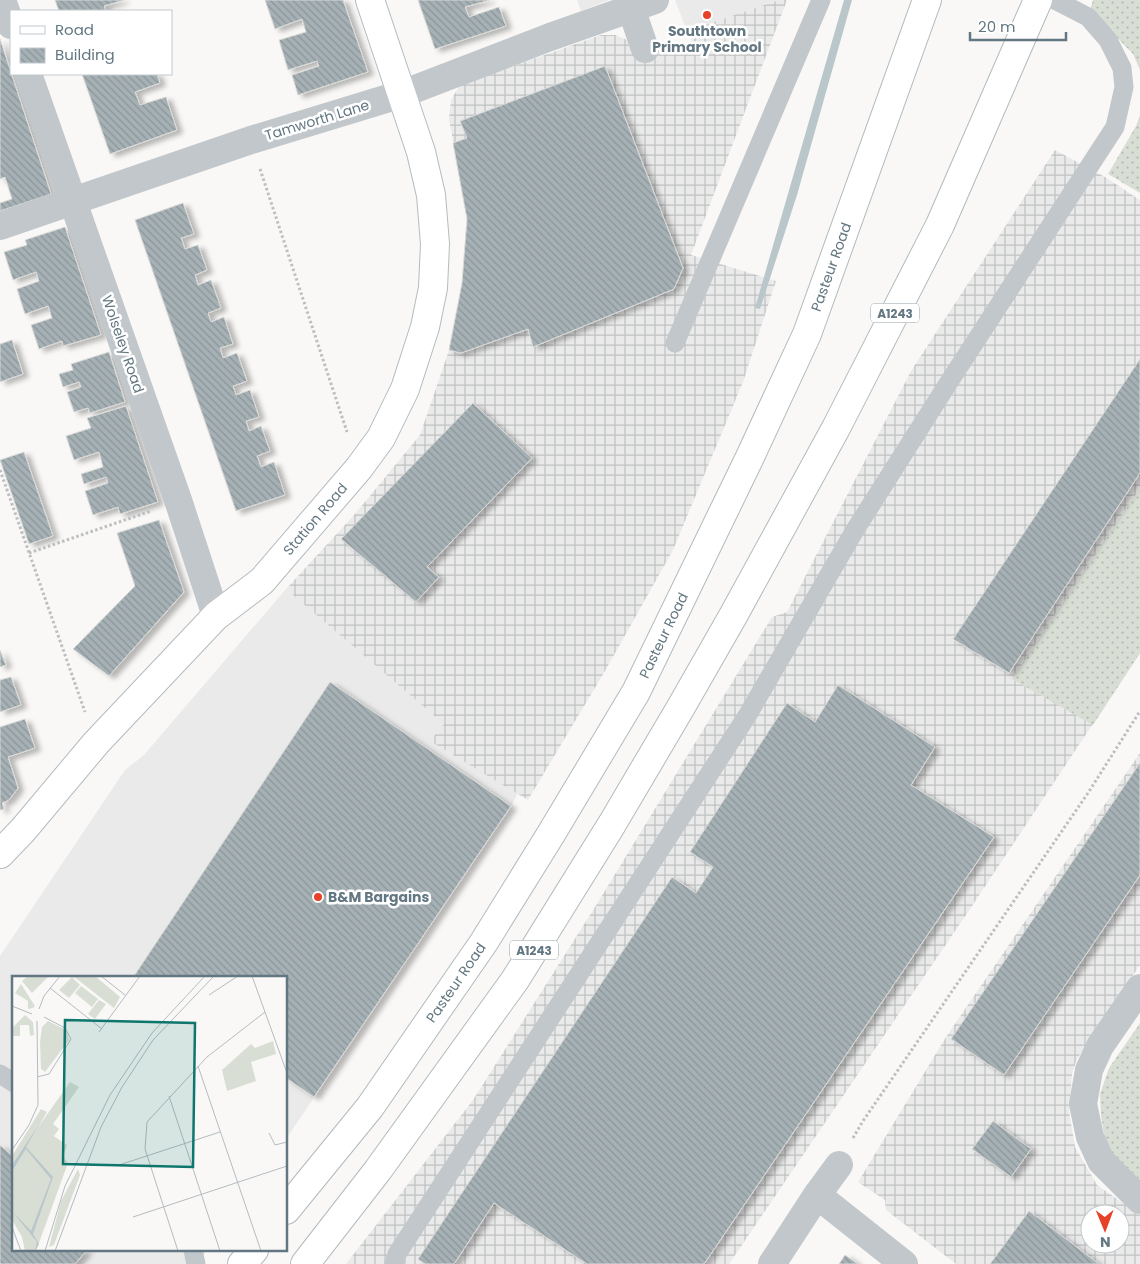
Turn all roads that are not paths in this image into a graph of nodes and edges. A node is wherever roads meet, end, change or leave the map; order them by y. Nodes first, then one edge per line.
1 (2, 0) edge
2 (370, 0) edge
3 (821, 0) edge
4 (927, 0) edge
5 (1038, 0) edge
6 (1055, 0) edge
7 (643, 4) edge
8 (10, 22) edge
9 (645, 49) dead end
10 (28, 75) edge
11 (402, 94) junction
12 (73, 201) junction
13 (0, 226) edge
14 (675, 343) dead end
15 (216, 616) junction
16 (0, 854) edge
17 (1140, 988) edge
18 (0, 1074) edge
19 (12, 1082) edge
20 (839, 1165) road end
21 (817, 1195) junction
22 (1140, 1200) edge
23 (288, 1208) edge
24 (252, 1252) edge
25 (242, 1264) edge
26 (305, 1264) edge
27 (394, 1264) edge
28 (772, 1264) edge
29 (904, 1264) edge

1 - 8 street
2 - 11 main road, Station Road
3 - 14 lane
4 - 23 main road, Pasteur Road
5 - 26 main road, A1243
6 - 27 lane
7 - 9 street, Tamworth Lane
7 - 11 street, Tamworth Lane
10 - 12 street, Wolseley Road
11 - 12 street, Tamworth Lane
11 - 15 main road, Station Road
12 - 13 street, Tamworth Lane
12 - 15 street, Wolseley Road
15 - 16 main road, Station Road
17 - 22 street
18 - 19 lane
20 - 21 street
21 - 28 street
21 - 29 street
24 - 25 main road

